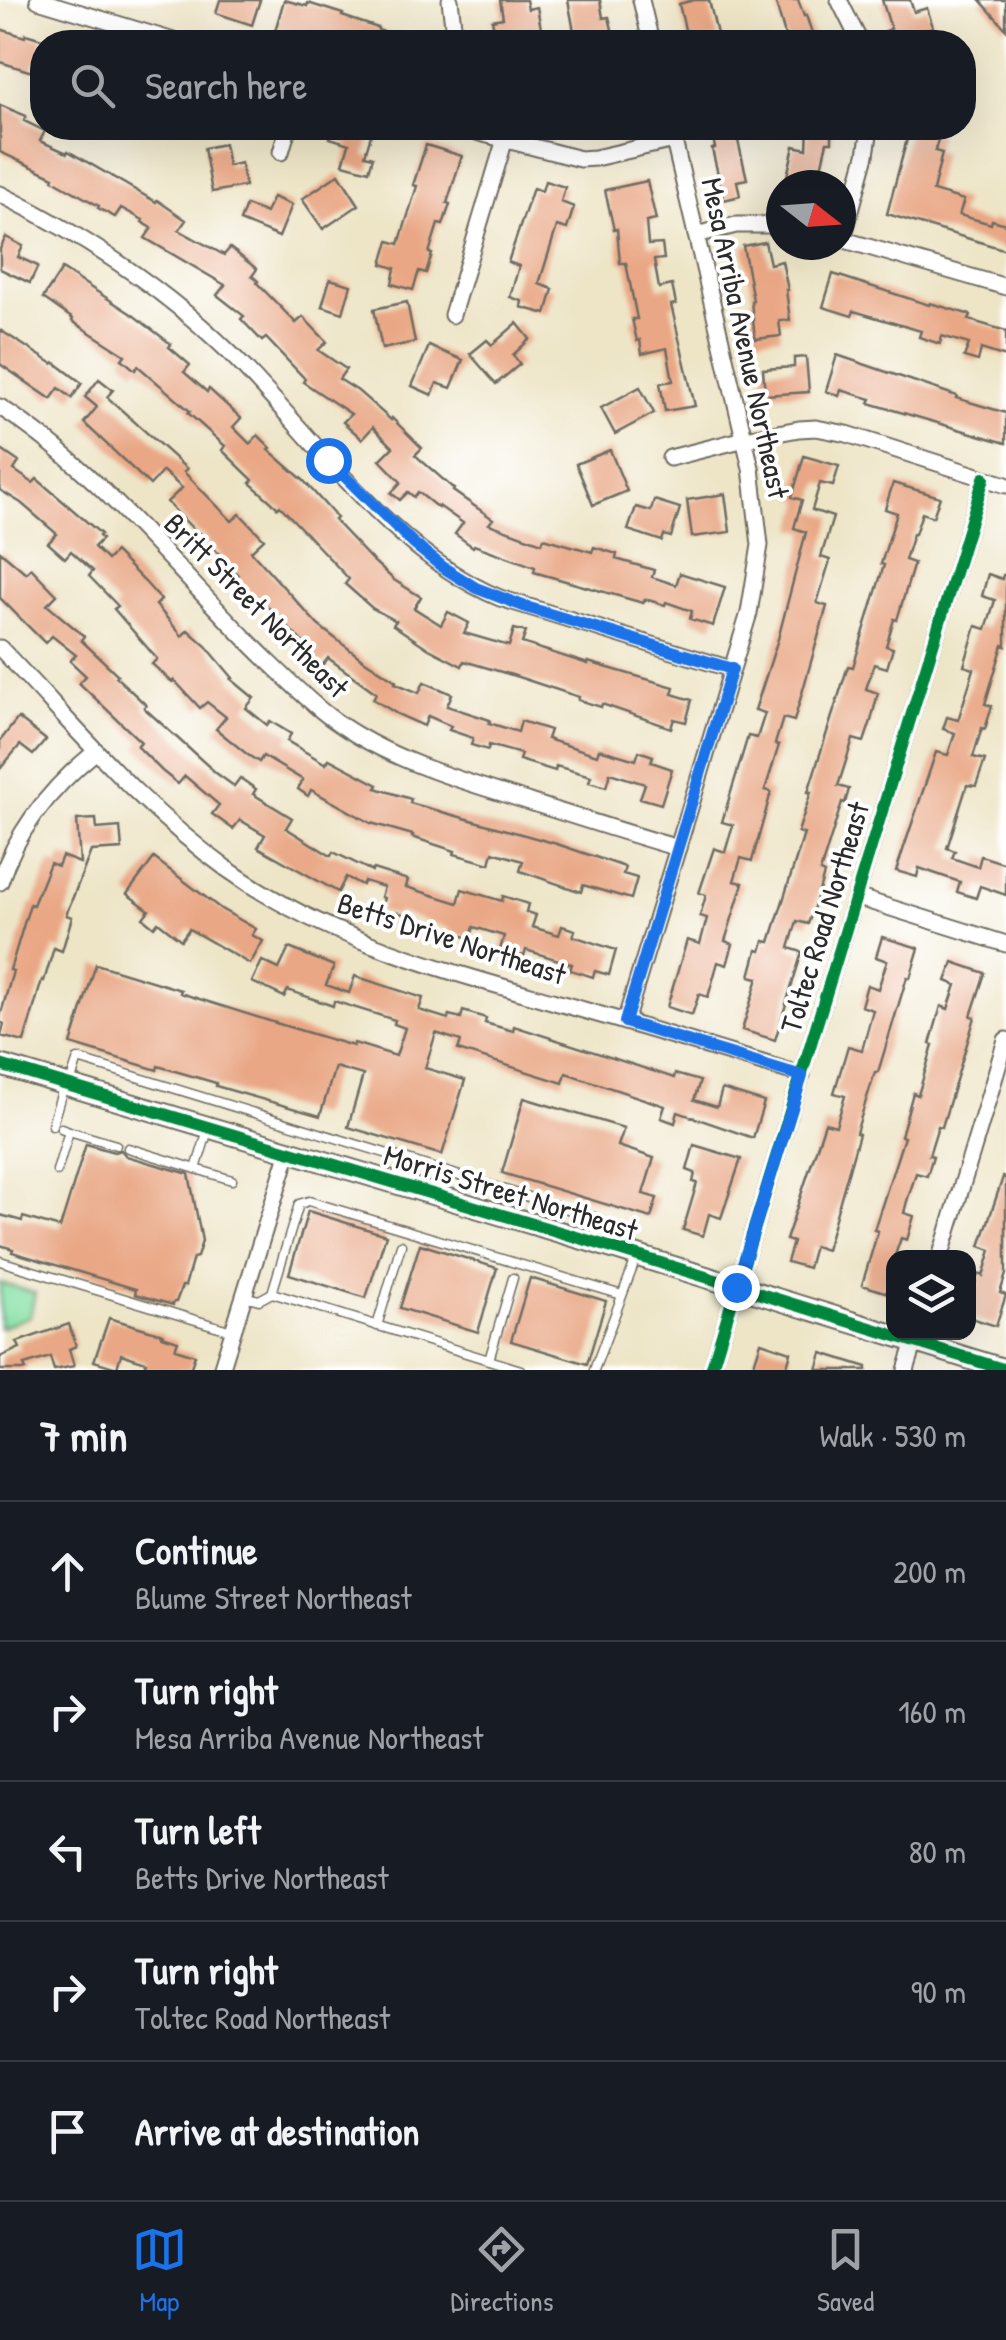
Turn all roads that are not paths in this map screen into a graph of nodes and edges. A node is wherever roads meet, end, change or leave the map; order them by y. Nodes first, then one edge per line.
1 (38, 0) edge
2 (450, 0) edge
3 (641, 0) edge
4 (839, 0) edge
5 (137, 30) edge
6 (454, 30) edge
7 (648, 30) edge
8 (854, 30) edge
9 (284, 140) edge
10 (505, 140) edge
11 (509, 140) edge
12 (653, 140) edge
13 (673, 140) edge
14 (868, 140) edge
15 (280, 152) dead end
16 (856, 190) edge
17 (0, 194) edge
18 (766, 225) edge
19 (696, 234) junction
20 (856, 243) edge
21 (1006, 287) edge
22 (452, 314) dead end
23 (0, 406) edge
24 (745, 439) junction
25 (670, 458) dead end
26 (984, 478) junction
27 (1006, 485) edge
28 (0, 648) edge
29 (732, 669) junction
30 (94, 752) junction
31 (678, 848) junction
32 (0, 882) edge
33 (856, 897) junction
34 (1006, 944) edge
35 (625, 1022) junction
36 (1006, 1040) edge
37 (0, 1066) edge
38 (802, 1076) junction
39 (67, 1085) junction
40 (209, 1127) junction
41 (61, 1128) junction
42 (116, 1145) dead end
43 (128, 1148) dead end
44 (288, 1151) junction
45 (196, 1169) junction
46 (57, 1171) dead end
47 (232, 1180) dead end
48 (270, 1212) junction
49 (294, 1220) junction
50 (593, 1242) junction
51 (401, 1245) dead end
52 (942, 1250) edge
53 (637, 1256) junction
54 (0, 1261) edge
55 (513, 1278) dead end
56 (736, 1287) junction
57 (272, 1293) junction
58 (622, 1295) junction
59 (244, 1296) junction
60 (377, 1326) junction
61 (886, 1329) edge
62 (232, 1332) junction
63 (915, 1340) edge
64 (924, 1340) edge
65 (489, 1360) junction
66 (220, 1370) edge
67 (520, 1370) edge
68 (594, 1370) edge
69 (711, 1370) edge
70 (906, 1370) edge
71 (1006, 1370) edge

1 - 5 street
2 - 6 street
3 - 7 street
4 - 8 street
9 - 15 street
10 - 22 street
11 - 12 street
13 - 19 street, Mesa Arriba Avenue Northeast
14 - 16 street
17 - 29 street
18 - 19 street
19 - 24 street, Mesa Arriba Avenue Northeast
20 - 21 street
23 - 31 street, Britt Street Northeast
24 - 25 street
24 - 26 street
24 - 29 street, Mesa Arriba Avenue Northeast
26 - 27 street
26 - 33 street, Toltec Road Northeast
28 - 30 street, Betts Drive Northeast
29 - 31 street, Mesa Arriba Avenue Northeast
30 - 32 street
30 - 35 street, Betts Drive Northeast
31 - 35 street, Mesa Arriba Avenue Northeast
33 - 34 street
33 - 38 street, Toltec Road Northeast
35 - 38 street, Betts Drive Northeast
36 - 52 street
37 - 39 street, Morris Street Northeast
38 - 56 street, Toltec Road Northeast
39 - 40 street, Morris Street Northeast
39 - 41 lane
39 - 50 lane
40 - 44 street, Morris Street Northeast
40 - 45 lane
41 - 42 lane
41 - 46 lane
43 - 45 lane
44 - 48 street
44 - 50 street, Morris Street Northeast
45 - 47 lane
48 - 49 lane
48 - 59 street
49 - 57 lane
49 - 58 lane
50 - 53 street, Morris Street Northeast
51 - 60 lane
53 - 56 street, Morris Street Northeast
53 - 58 lane
54 - 62 lane
55 - 65 lane
56 - 61 street, Morris Street Northeast
56 - 69 street, Toltec Road Northeast
57 - 59 lane
57 - 60 lane
58 - 68 lane
59 - 62 street
60 - 65 lane
62 - 66 street
63 - 70 street
64 - 71 street, Morris Street Northeast
65 - 67 lane

